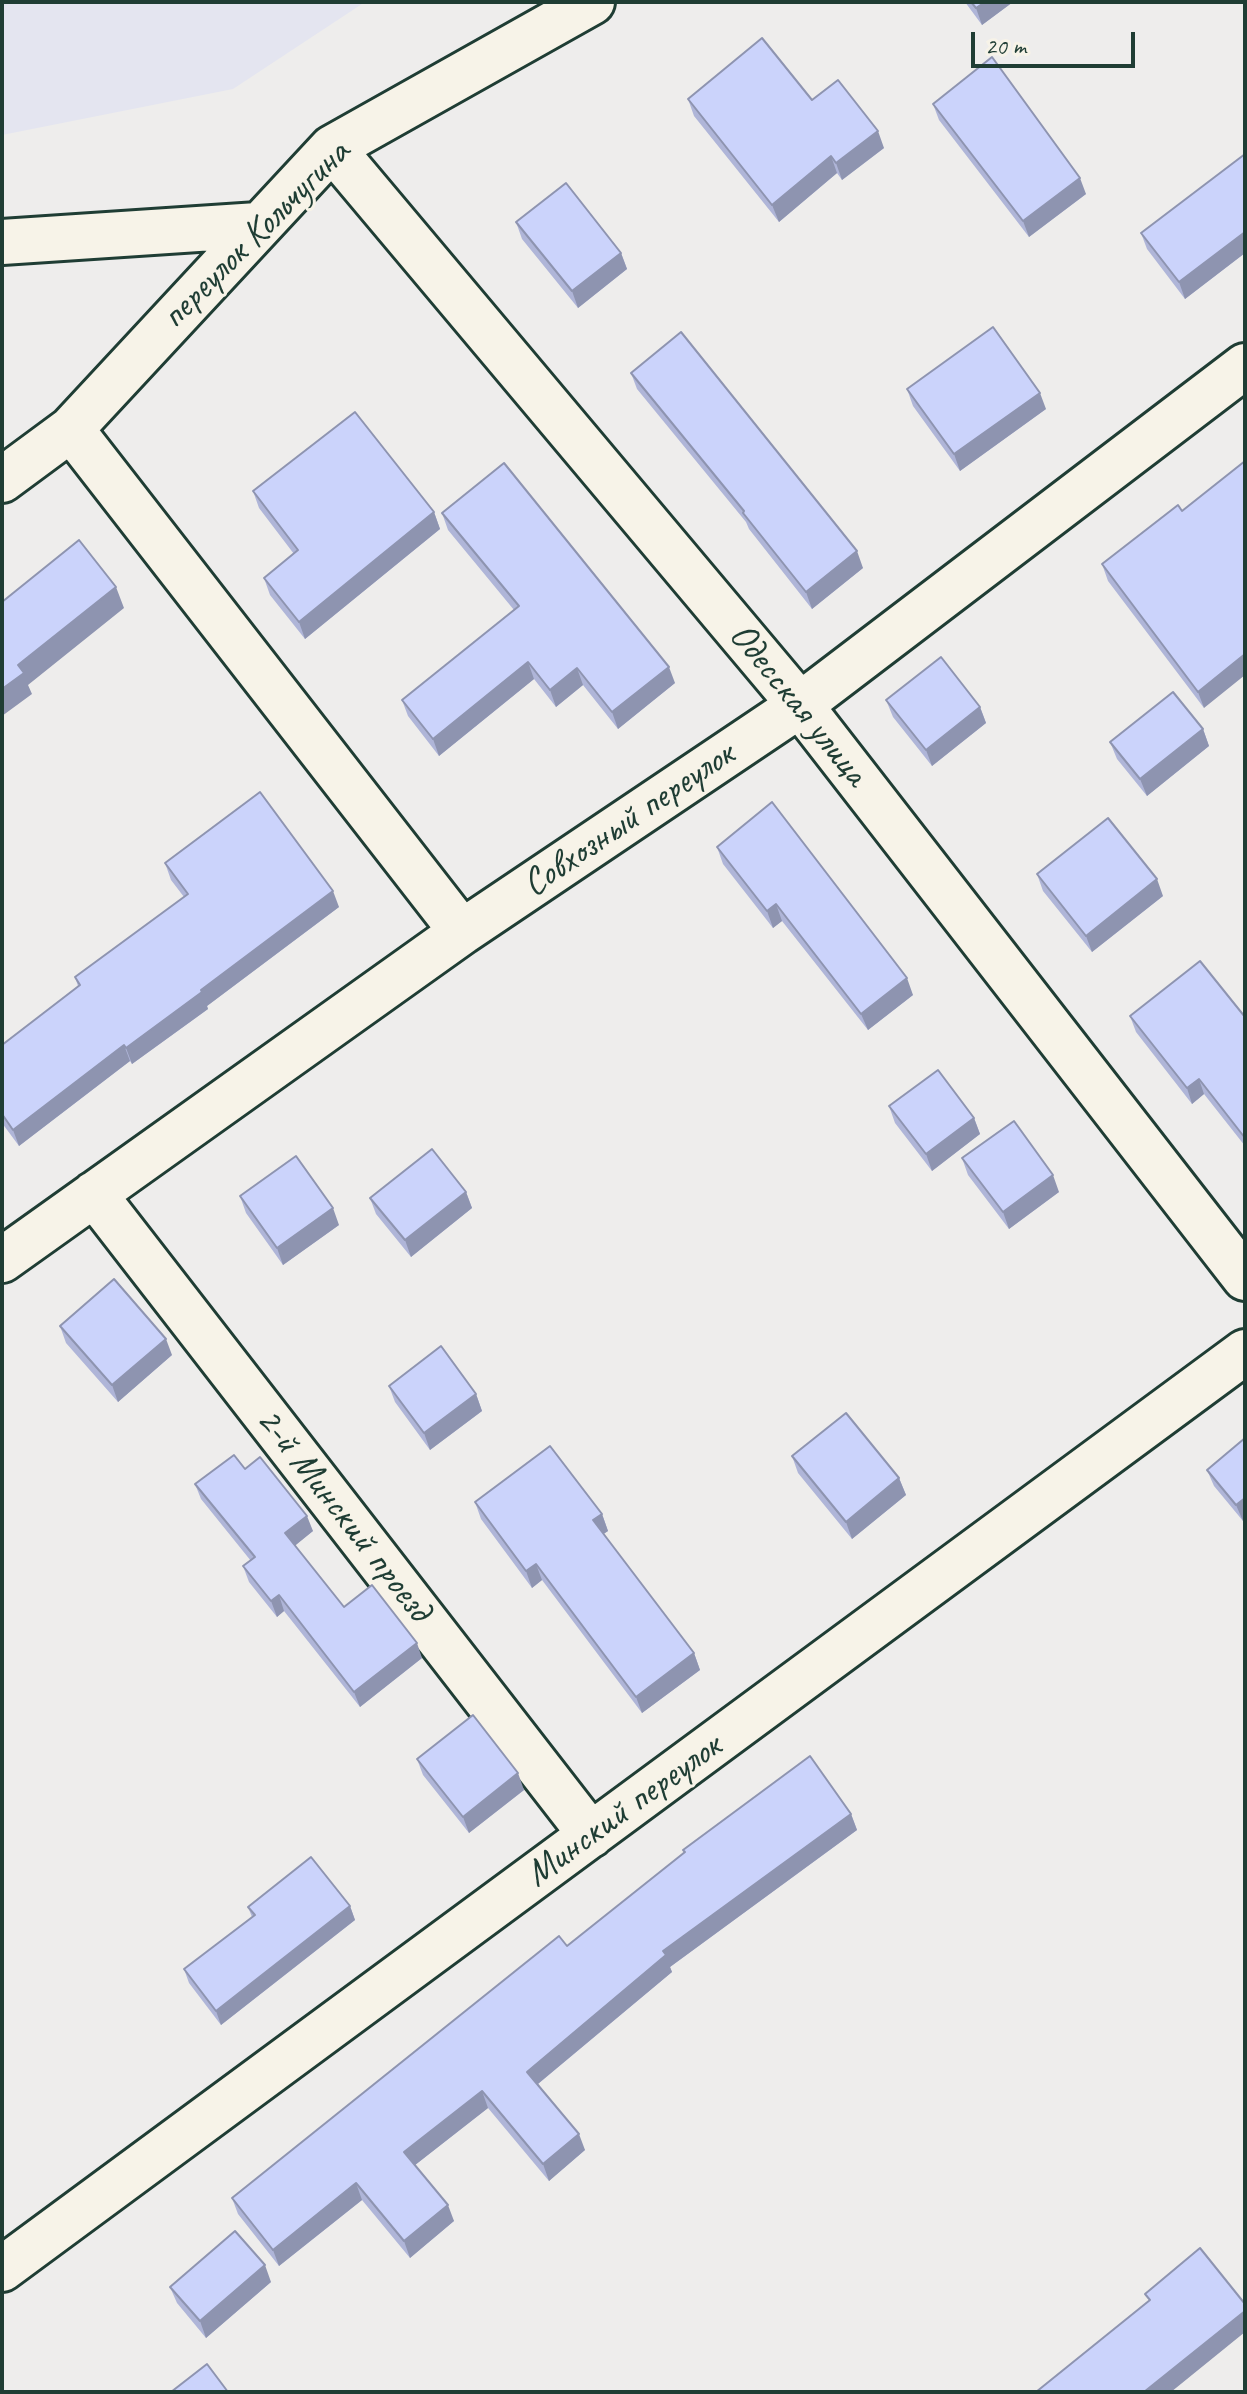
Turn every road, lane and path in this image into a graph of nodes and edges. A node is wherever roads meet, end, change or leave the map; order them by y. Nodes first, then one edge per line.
1 (592, 2) edge
2 (332, 148) junction
3 (258, 225) junction
4 (2, 242) edge
5 (1245, 366) edge
6 (71, 429) junction
7 (2, 480) edge
8 (800, 705) junction
9 (462, 932) junction
10 (94, 1194) junction
11 (2, 1260) edge
12 (1245, 1278) edge
13 (1245, 1352) edge
14 (591, 1835) junction
15 (2, 2269) edge

1 - 2 street, переулок Кольчугина
2 - 3 street, переулок Кольчугина
2 - 8 street, Одесская улица
3 - 4 street
3 - 6 street, переулок Кольчугина
5 - 8 street, Совхозный переулок
6 - 7 street, переулок Кольчугина
6 - 9 street
8 - 9 street, Совхозный переулок
8 - 12 street, Одесская улица
9 - 10 street, Совхозный переулок
10 - 11 street, Совхозный переулок
10 - 14 street, 2-й Минский проезд
13 - 14 street, Минский переулок
14 - 15 street, Минский переулок

